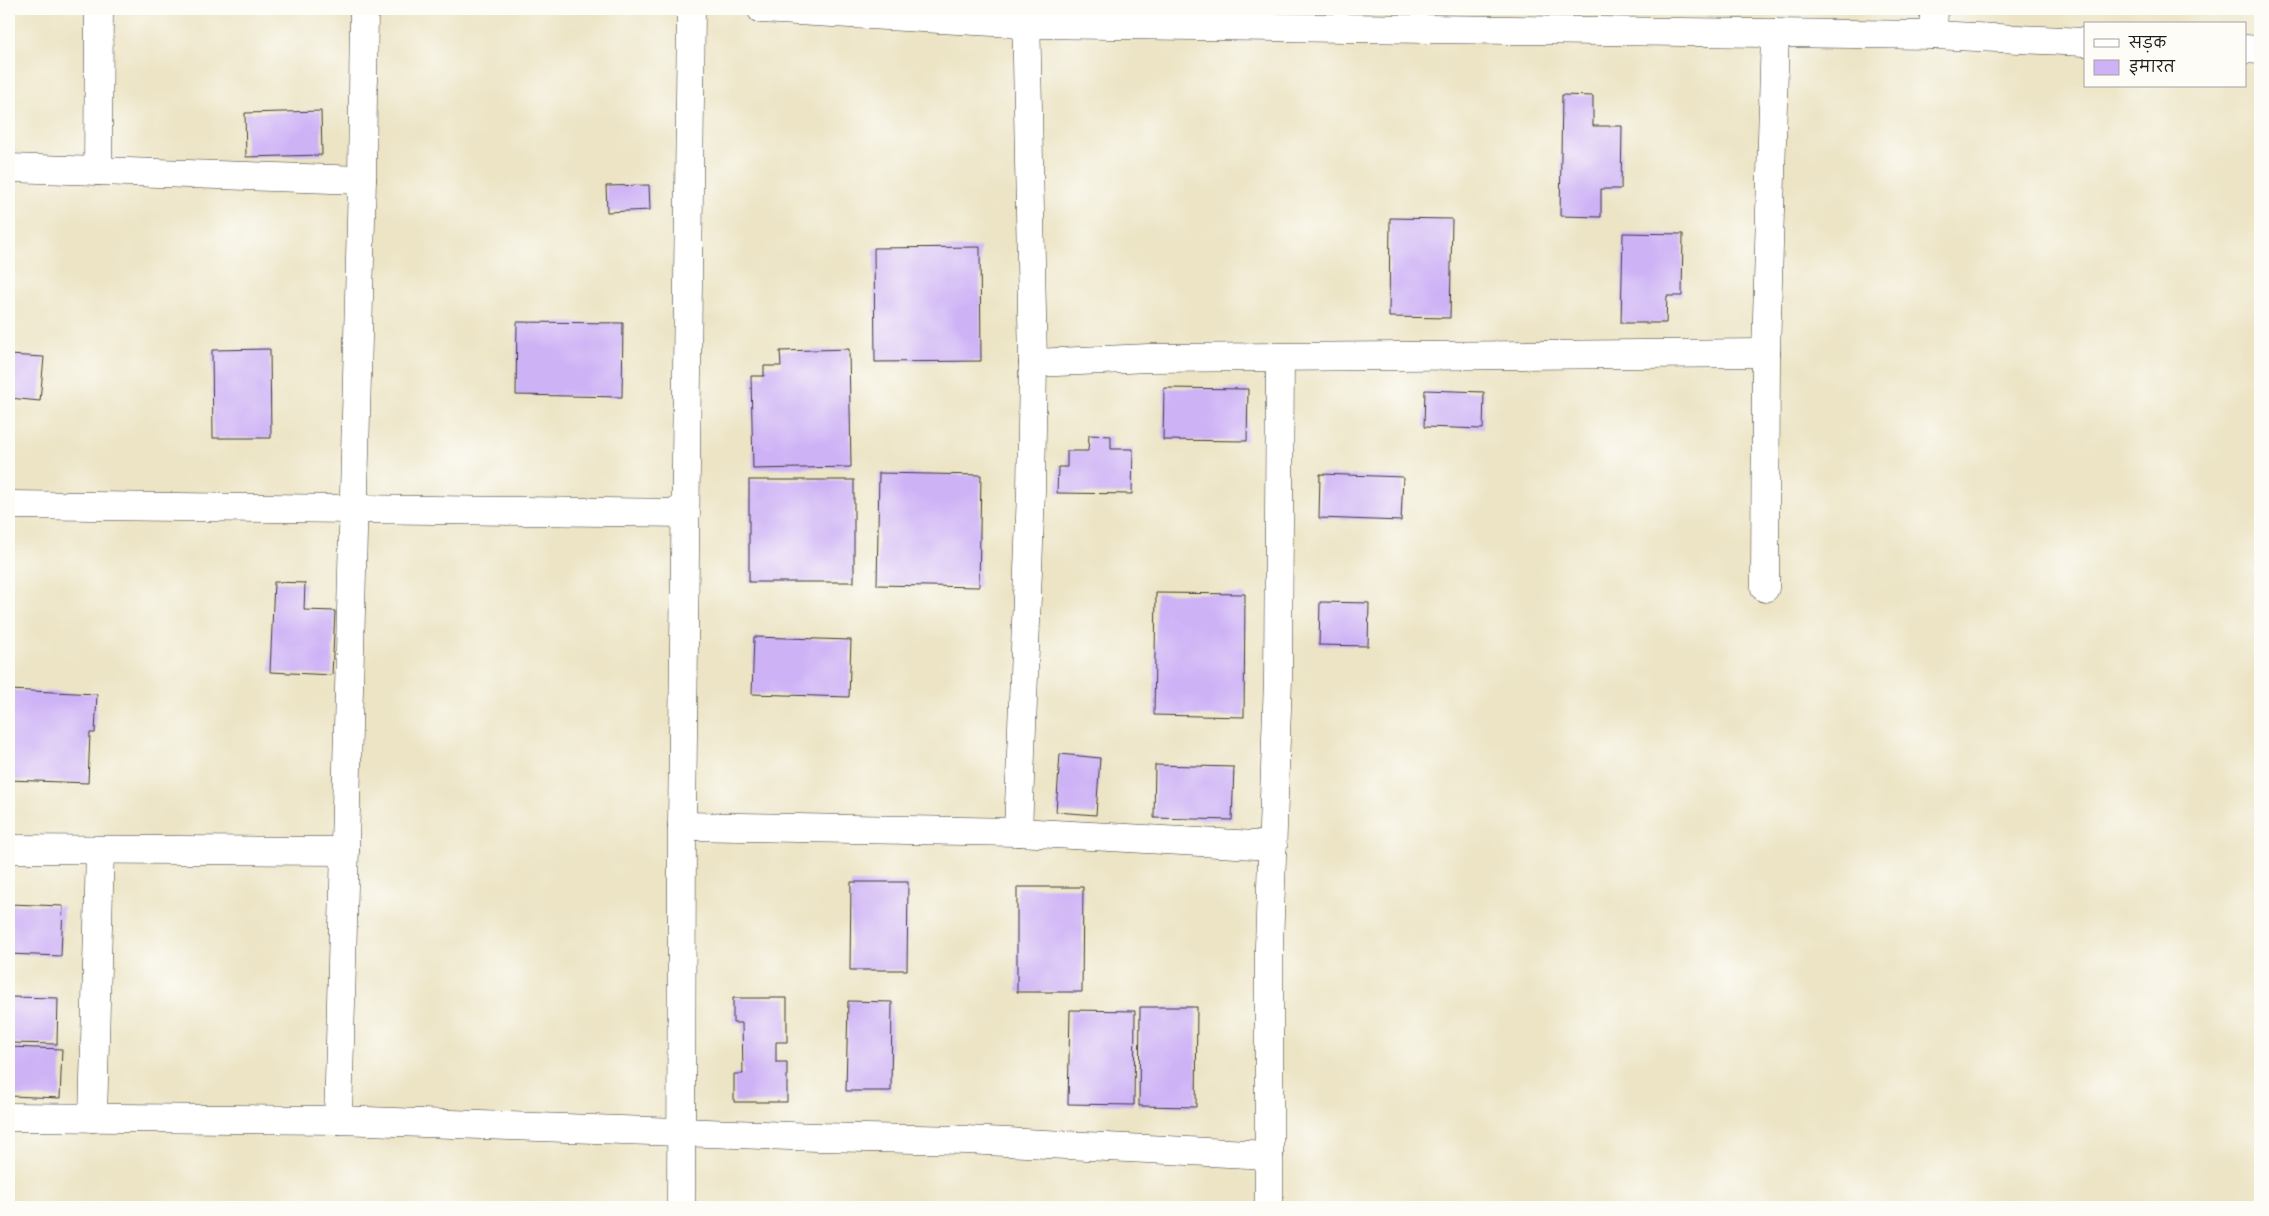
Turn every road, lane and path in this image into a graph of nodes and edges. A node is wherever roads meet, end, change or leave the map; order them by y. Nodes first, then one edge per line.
1 (99, 9) edge
2 (364, 9) edge
3 (691, 9) edge
4 (761, 9) edge
5 (1027, 17) edge
6 (1934, 22) edge
7 (1775, 33) junction
8 (2084, 42) edge
9 (2246, 49) edge
10 (2260, 50) edge
11 (9, 168) edge
12 (98, 171) junction
13 (362, 180) junction
14 (1766, 353) junction
15 (1280, 358) junction
16 (1033, 363) junction
17 (9, 505) edge
18 (353, 509) junction
19 (686, 513) junction
20 (1765, 588) dead end
21 (682, 826) junction
22 (1018, 832) junction
23 (1273, 846) junction
24 (9, 849) edge
25 (100, 850) junction
26 (345, 851) junction
27 (9, 1117) edge
28 (93, 1118) junction
29 (338, 1120) junction
30 (683, 1132) junction
31 (1269, 1155) junction
32 (681, 1207) edge
33 (1269, 1207) edge

1 - 12 street
2 - 13 street
3 - 19 street
4 - 5 street
5 - 7 street
5 - 16 street
6 - 7 street
6 - 8 street
7 - 14 street
9 - 10 street
11 - 12 street
12 - 13 street
13 - 18 street
14 - 15 street
14 - 20 street
15 - 16 street
15 - 23 street
16 - 22 street
17 - 18 street
18 - 19 street
18 - 26 street
19 - 21 street
21 - 22 street
21 - 30 street
22 - 23 street
23 - 31 street
24 - 25 street
25 - 26 street
25 - 28 street
26 - 29 street
27 - 28 street
28 - 29 street
29 - 30 street
30 - 31 street
30 - 32 street
31 - 33 street

